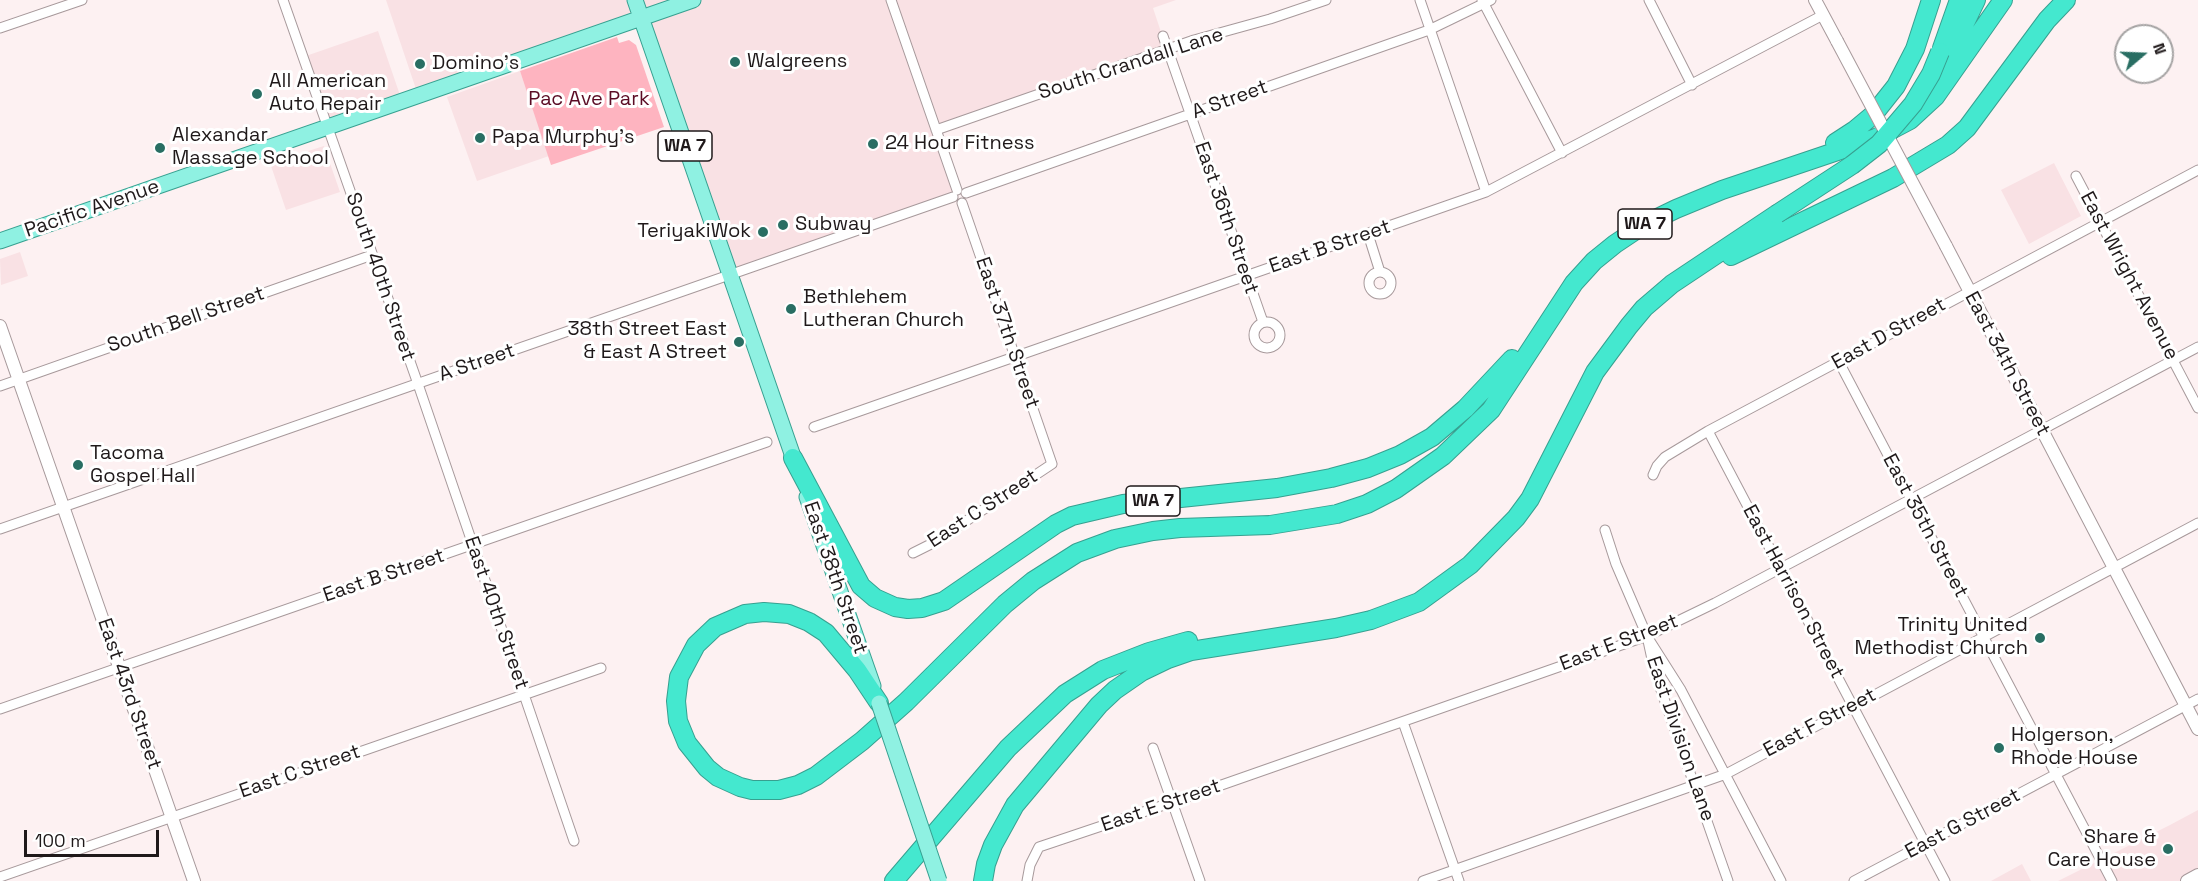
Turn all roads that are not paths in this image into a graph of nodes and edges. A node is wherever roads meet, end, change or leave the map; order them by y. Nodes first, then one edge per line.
1 (82, 0) edge
2 (283, 0) edge
3 (635, 0) edge
4 (693, 0) edge
5 (891, 0) edge
6 (1326, 0) edge
7 (1420, 0) edge
8 (1648, 0) edge
9 (1815, 0) edge
10 (1931, 0) edge
11 (1950, 0) edge
12 (1959, 0) edge
13 (1976, 0) edge
14 (2003, 0) edge
15 (2066, 0) edge
16 (1485, 1) edge
17 (1823, 15) junction
18 (641, 18) junction
19 (0, 28) edge
20 (1429, 30) junction
21 (1163, 36) dead end
22 (1167, 50) junction
23 (1940, 52) junction
24 (1692, 85) junction
25 (1190, 115) junction
26 (327, 127) junction
27 (936, 130) junction
28 (1835, 143) junction
29 (1562, 153) junction
30 (2198, 170) edge
31 (2076, 176) dead end
32 (1756, 178) junction
33 (1486, 192) junction
34 (959, 193) junction
35 (2100, 221) junction
36 (1368, 234) junction
37 (0, 241) edge
38 (372, 255) junction
39 (1380, 272) dead end
40 (729, 275) junction
41 (1247, 276) junction
42 (1672, 284) junction
43 (1968, 291) junction
44 (1558, 306) junction
45 (1263, 322) dead end
46 (0, 326) edge
47 (2198, 347) edge
48 (1015, 357) junction
49 (2173, 361) junction
50 (1839, 362) junction
51 (19, 379) junction
52 (417, 384) junction
53 (0, 386) edge
54 (2198, 408) edge
55 (814, 427) dead end
56 (2041, 430) junction
57 (1708, 431) junction
58 (767, 442) dead end
59 (793, 458) junction
60 (1052, 464) joint
61 (1653, 475) dead end
62 (1911, 498) junction
63 (63, 507) junction
64 (2198, 523) edge
65 (0, 529) edge
66 (1605, 530) dead end
67 (472, 545) junction
68 (913, 553) dead end
69 (1780, 567) junction
70 (2113, 567) junction
71 (1336, 628) junction
72 (1647, 636) junction
73 (1983, 637) junction
74 (120, 668) junction
75 (601, 668) dead end
76 (524, 693) junction
77 (2198, 699) edge
78 (879, 704) junction
79 (1852, 705) junction
80 (2186, 705) junction
81 (0, 709) edge
82 (1403, 722) junction
83 (2198, 729) edge
84 (1153, 748) dead end
85 (1726, 774) junction
86 (2056, 775) junction
87 (1695, 786) junction
88 (1173, 802) junction
89 (172, 817) junction
90 (574, 841) dead end
91 (1925, 843) junction
92 (1455, 870) junction
93 (192, 875) edge
94 (2198, 875) edge
95 (0, 877) edge
96 (894, 881) edge
97 (939, 881) edge
98 (983, 881) edge
99 (1027, 881) edge
100 (1200, 881) edge
101 (1423, 881) edge
102 (1459, 881) edge
103 (1728, 881) edge
104 (1781, 881) edge
105 (1854, 881) edge
106 (1945, 881) edge
107 (2112, 881) edge
108 (2187, 881) edge

1 - 19 street
2 - 26 street, South 40th Street
3 - 18 main road, WA 7
4 - 18 main road, Pacific Avenue
5 - 27 street
6 - 22 street, South Crandall Lane
7 - 20 street
8 - 24 street
9 - 17 street, East 34th Street
10 - 28 highway
11 - 23 highway
12 - 23 highway
13 - 28 highway
14 - 32 highway
15 - 42 highway
16 - 20 street, A Street
16 - 29 street
17 - 24 street, East B Street
17 - 43 street, East 34th Street, bridge
18 - 26 main road, Pacific Avenue
18 - 40 main road, WA 7
20 - 25 street, A Street
20 - 33 street
21 - 22 street, East 36th Street
22 - 25 street, East 36th Street
22 - 27 street, South Crandall Lane
23 - 42 highway, bridge
24 - 29 street, East B Street
25 - 34 street, A Street
25 - 41 street, East 36th Street
26 - 37 main road, Pacific Avenue
26 - 38 street, South 40th Street
27 - 34 street
28 - 32 highway
29 - 33 street, East B Street
30 - 35 street, East D Street
31 - 35 street, East Wright Avenue
32 - 44 highway, WA 7
33 - 36 street, East B Street
34 - 40 street, A Street
34 - 48 street, East 37th Street
35 - 43 street, East D Street
35 - 49 street, East Wright Avenue
36 - 39 street
36 - 41 street, East B Street
38 - 51 street, South Bell Street
38 - 52 street, South 40th Street
40 - 52 street, A Street
40 - 59 main road, East 38th Street / WA 7
41 - 45 street, East 36th Street
41 - 48 street, East B Street
42 - 71 highway
43 - 50 street, East D Street
43 - 56 street, East 34th Street
44 - 59 highway, WA 7
44 - 78 highway
46 - 51 street, East 43rd Street
47 - 49 street, East E Street
48 - 55 street, East B Street
48 - 60 street, East 37th Street
49 - 54 street, East Wright Avenue
49 - 56 street, East E Street
50 - 57 street, East D Street
50 - 62 street, East 35th Street
51 - 53 street, South Bell Street
51 - 63 street, East 43rd Street
52 - 63 street, A Street
52 - 67 street, East 40th Street
56 - 62 street, East E Street
56 - 70 street, East 34th Street
57 - 61 street, East D Street
57 - 69 street, East Harrison Street
58 - 67 street, East B Street
59 - 78 main road, East 38th Street / WA 7
60 - 68 street, East C Street
62 - 69 street, East E Street
62 - 73 street, East 35th Street
63 - 65 street, A Street
63 - 74 street, East 43rd Street
64 - 70 street, East F Street
66 - 72 street, East Division Lane
67 - 74 street, East B Street
67 - 76 street, East 40th Street
69 - 72 street, East E Street
69 - 79 street, East Harrison Street
70 - 73 street, East F Street
70 - 80 street, East 34th Street
71 - 96 highway
71 - 98 highway
72 - 82 street, East E Street
72 - 85 street
72 - 87 street, East Division Lane
73 - 79 street, East F Street
73 - 86 street, East 35th Street
74 - 81 street, East B Street
74 - 89 street, East 43rd Street
75 - 76 street, East C Street
76 - 89 street, East C Street
76 - 90 street, East 40th Street
77 - 80 street, East G Street
78 - 97 main road, East 38th Street / WA 7, bridge
79 - 85 street, East F Street
79 - 91 street, East Harrison Street
80 - 83 street, East 34th Street
80 - 86 street, East G Street
82 - 88 street, East E Street
82 - 92 street
84 - 88 street
85 - 87 street, East F Street
85 - 104 street
86 - 91 street, East G Street
86 - 107 street, East 35th Street
87 - 92 street, East F Street
87 - 103 street, East Division Lane
88 - 99 street, East E Street
88 - 100 street
89 - 93 street, East 43rd Street
89 - 95 street, East C Street
91 - 105 street, East G Street
91 - 106 street, East Harrison Street
92 - 101 street, East F Street
92 - 102 street
94 - 108 street

